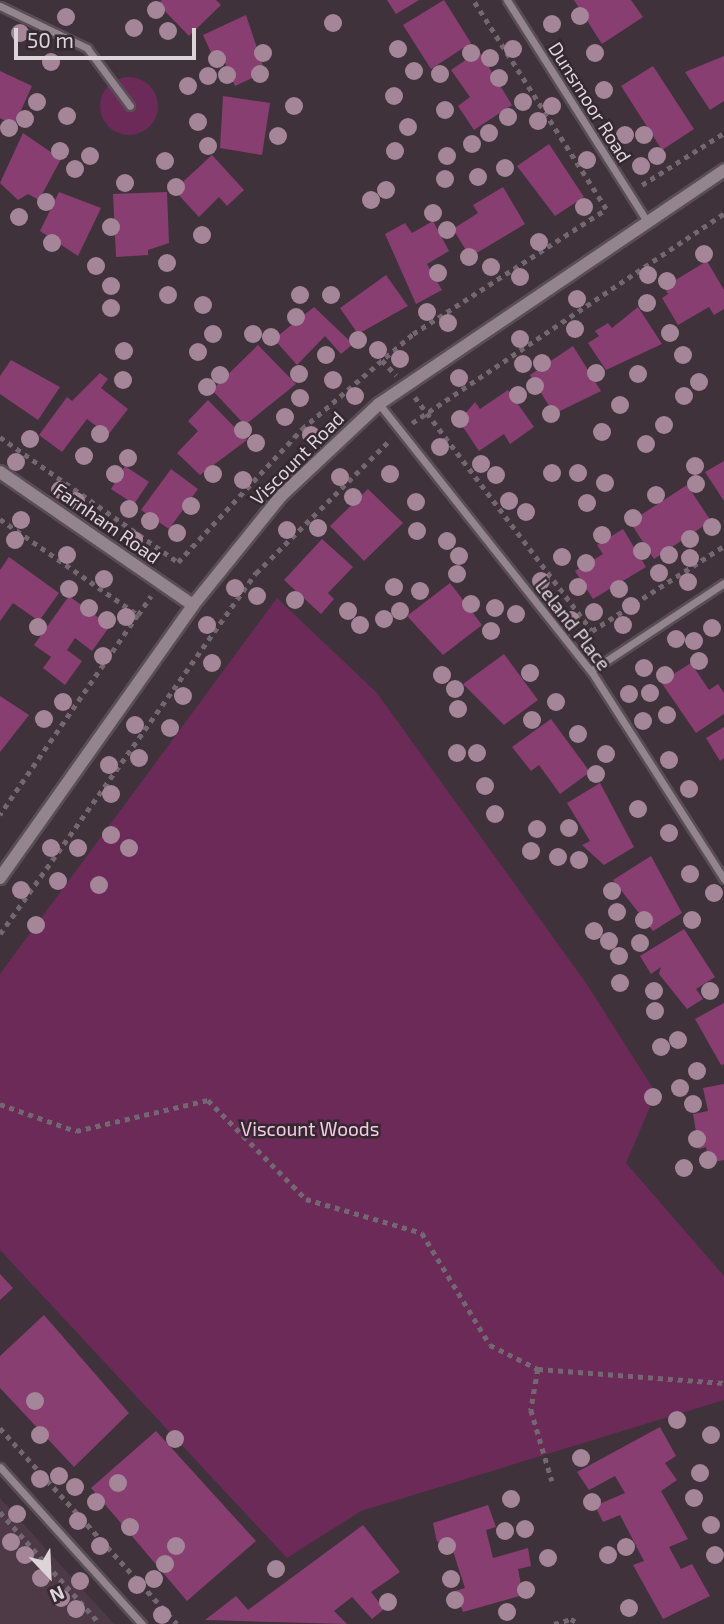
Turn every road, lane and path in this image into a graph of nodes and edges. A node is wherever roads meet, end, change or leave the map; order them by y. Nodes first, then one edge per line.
1 (473, 0) edge
2 (507, 0) edge
3 (0, 6) edge
4 (130, 106) dead end
5 (724, 133) edge
6 (724, 170) edge
7 (650, 180) dead end
8 (724, 213) edge
9 (646, 220) junction
10 (379, 404) junction
11 (0, 437) edge
12 (387, 443) dead end
13 (0, 472) edge
14 (0, 519) edge
15 (724, 546) edge
16 (724, 583) edge
17 (193, 605) junction
18 (591, 671) junction
19 (0, 816) edge
20 (0, 878) edge
21 (724, 879) edge
22 (0, 934) edge
23 (0, 1104) edge
24 (538, 1369) junction
25 (724, 1384) edge
26 (0, 1428) edge
27 (0, 1467) edge
28 (552, 1481) dead end
29 (0, 1512) edge
30 (100, 1624) edge
31 (142, 1624) edge
32 (177, 1624) edge
33 (554, 1624) edge
34 (579, 1624) edge

1 - 11 path
2 - 9 street, Dunsmoor Road
3 - 4 street
5 - 7 path
6 - 9 street, Viscount Road
8 - 15 path
9 - 10 street, Viscount Road
10 - 17 street, Viscount Road
10 - 18 street, Leland Place
12 - 22 path
13 - 17 street, Farnham Road
14 - 19 path
16 - 18 street
17 - 20 street, Viscount Road
18 - 21 street, Leland Place
23 - 24 path
24 - 25 path
24 - 28 path
26 - 32 path
27 - 31 street
29 - 30 path
33 - 34 path

